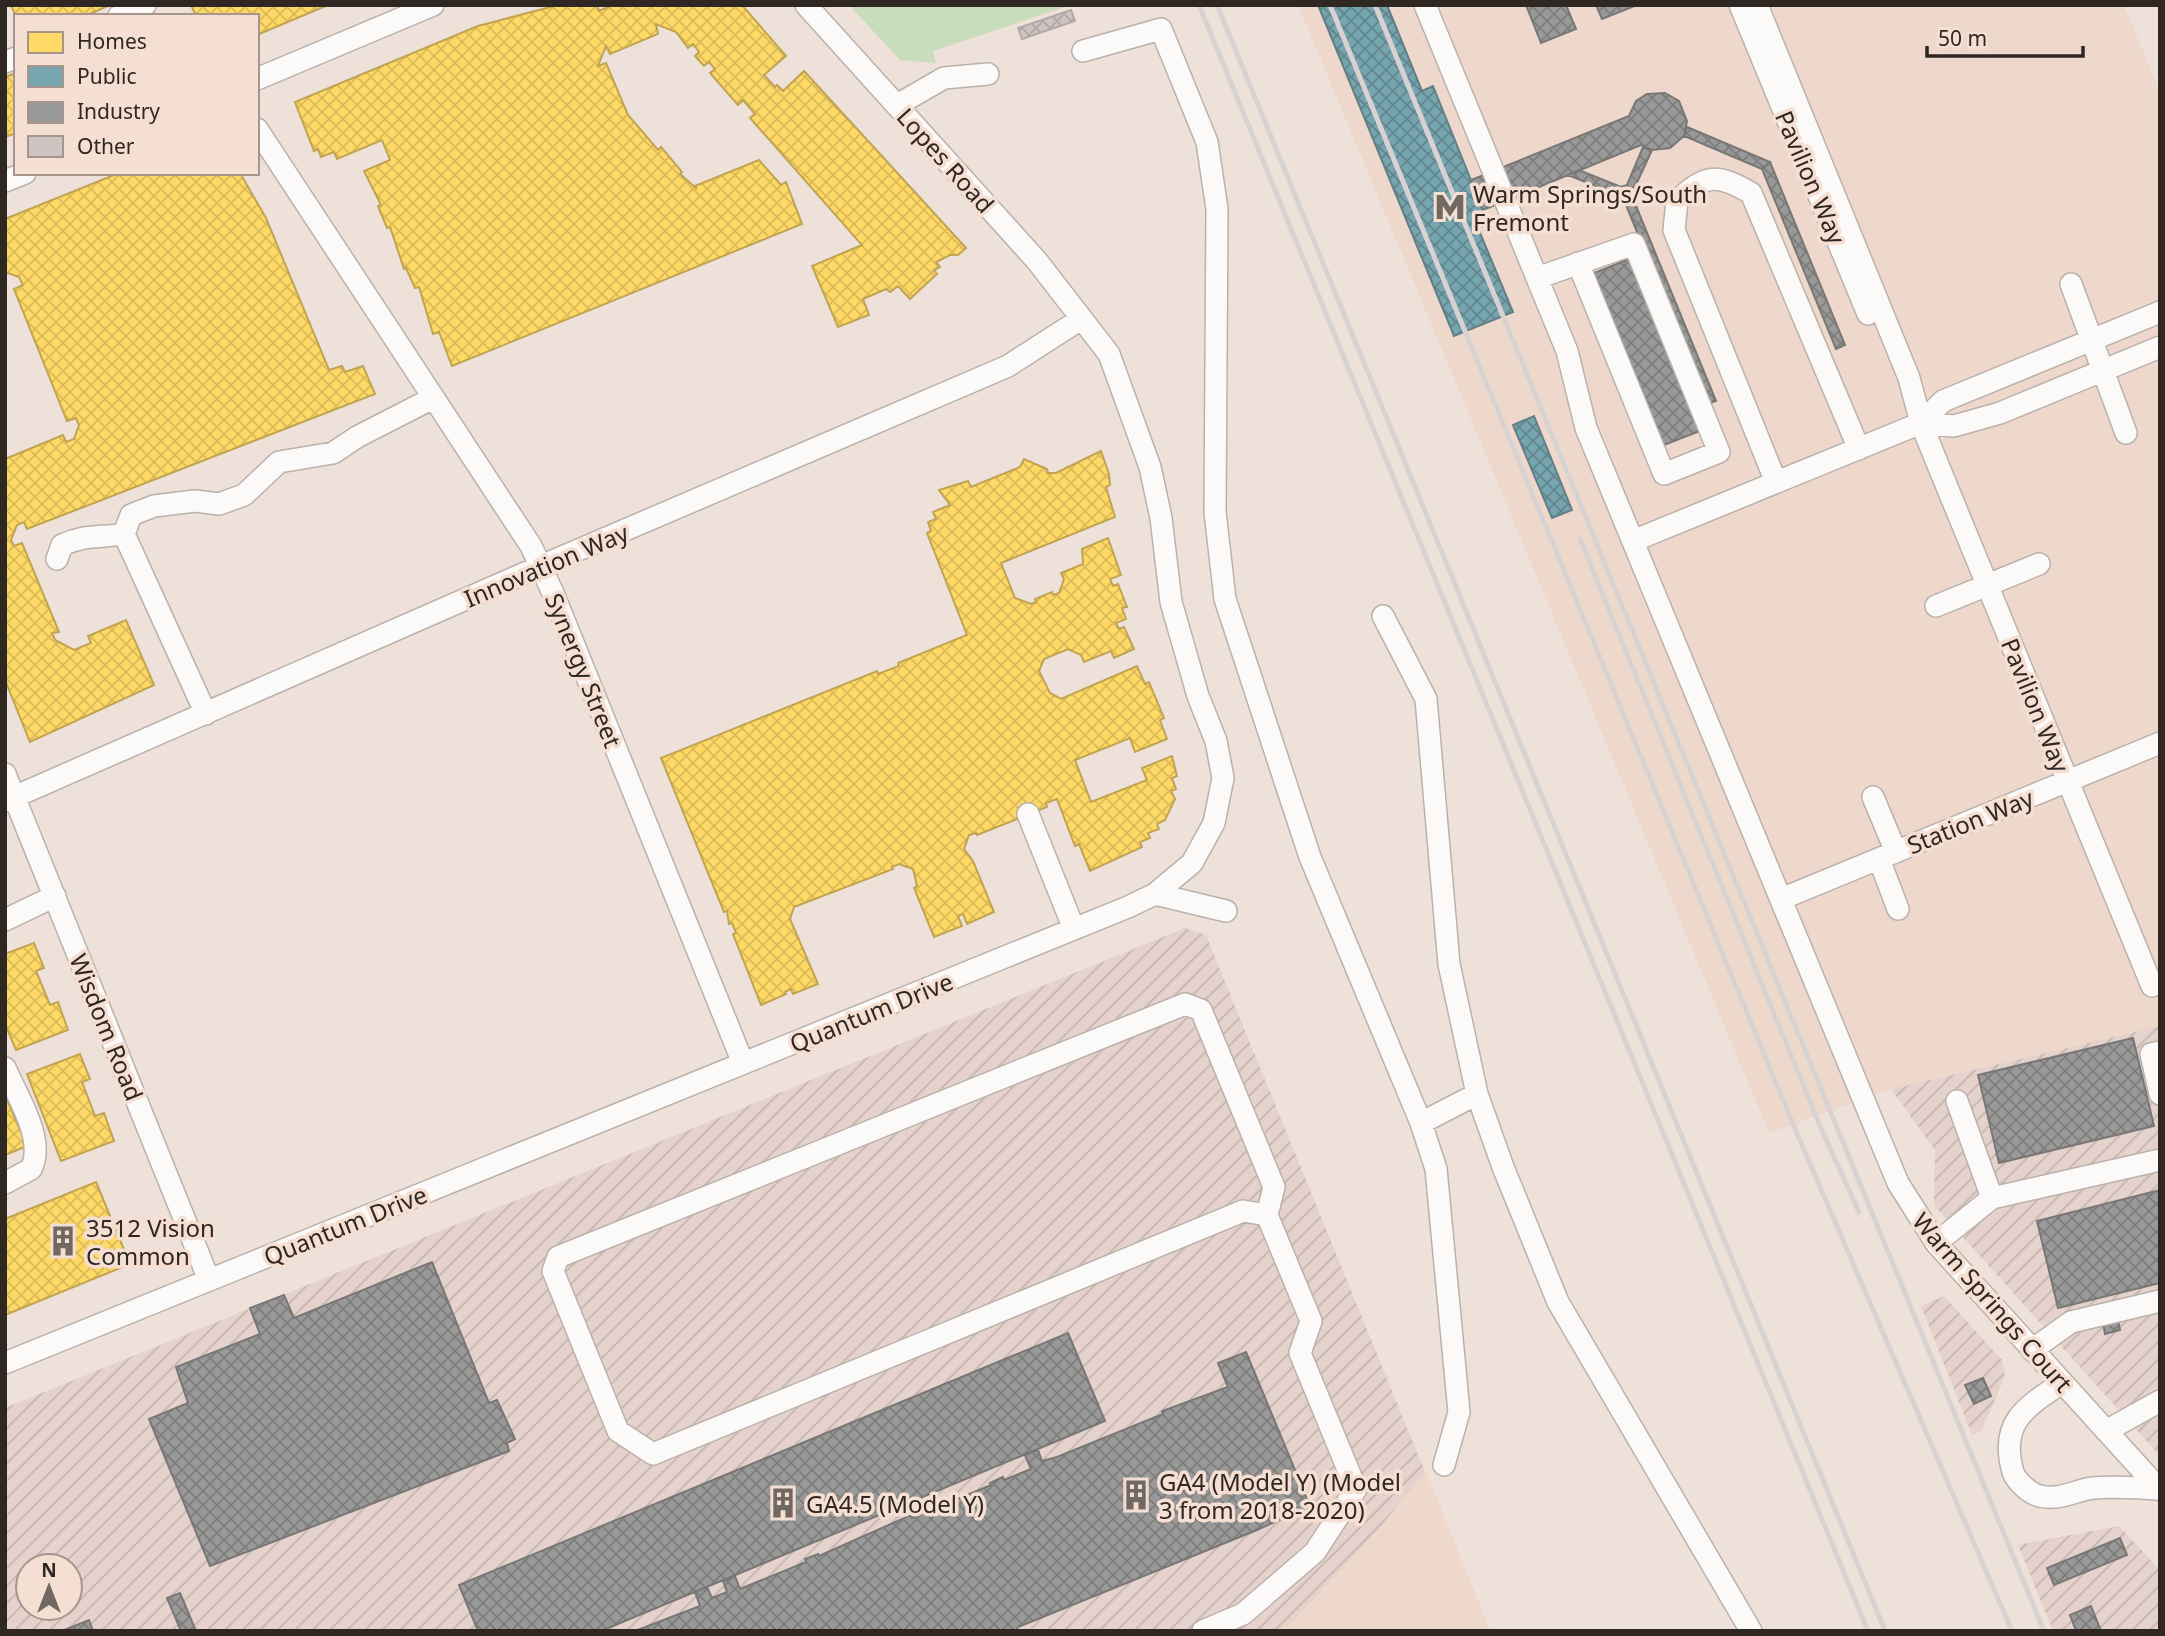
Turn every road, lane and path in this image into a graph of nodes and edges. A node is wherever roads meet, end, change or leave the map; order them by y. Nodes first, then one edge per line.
1 (145, 5) edge
2 (433, 5) edge
3 (806, 5) edge
4 (1425, 5) edge
5 (1740, 5) edge
6 (1757, 5) edge
7 (124, 14) edge
8 (1083, 51) dead end
9 (988, 74) dead end
10 (259, 78) edge
11 (897, 105) junction
12 (259, 132) edge
13 (1578, 263) junction
14 (1537, 278) junction
15 (2071, 284) dead end
16 (2160, 312) edge
17 (1081, 319) junction
18 (2093, 340) junction
19 (2160, 347) edge
20 (2101, 371) junction
21 (433, 398) junction
22 (1921, 423) junction
23 (2126, 433) dead end
24 (1859, 449) junction
25 (1776, 482) junction
26 (124, 534) junction
27 (1633, 541) junction
28 (57, 559) dead end
29 (2039, 564) dead end
30 (541, 566) junction
31 (1987, 585) junction
32 (1936, 606) dead end
33 (1383, 616) dead end
34 (206, 714) junction
35 (2160, 743) edge
36 (5, 774) edge
37 (2068, 781) junction
38 (1873, 797) dead end
39 (10, 799) edge
40 (1028, 814) dead end
41 (1888, 855) junction
42 (1155, 894) junction
43 (55, 896) junction
44 (1781, 899) junction
45 (1898, 909) dead end
46 (1226, 911) dead end
47 (5, 920) edge
48 (1074, 929) junction
49 (2152, 986) dead end
50 (2160, 1052) edge
51 (743, 1063) junction
52 (5, 1068) edge
53 (1477, 1094) junction
54 (2160, 1094) edge
55 (1957, 1101) dead end
56 (1421, 1123) junction
57 (2160, 1160) edge
58 (5, 1183) edge
59 (1992, 1198) junction
60 (1267, 1215) junction
61 (1936, 1243) junction
62 (209, 1280) junction
63 (2160, 1301) edge
64 (2032, 1350) junction
65 (5, 1363) edge
66 (2062, 1383) junction
67 (2160, 1401) edge
68 (2106, 1431) junction
69 (1444, 1465) dead end
70 (2159, 1490) edge
71 (1203, 1631) edge
72 (1751, 1631) edge

1 - 7 street
2 - 10 street
3 - 11 street, Lopes Road
4 - 14 street, Warm Springs Court
5 - 22 street, Pavilion Way
6 - 22 street, Pavilion Way
8 - 56 street
9 - 11 street
11 - 17 street, Lopes Road
12 - 21 street, Synergy Street
13 - 13 street
13 - 14 street
14 - 27 street, Warm Springs Court
15 - 18 street
16 - 18 street
17 - 30 street, Innovation Way
17 - 42 street, Quantum Drive
18 - 20 street
18 - 22 street
19 - 20 street
20 - 22 street
20 - 23 street
21 - 26 street
21 - 30 street, Synergy Street
22 - 24 street
22 - 31 street, Pavilion Way
24 - 25 street
24 - 25 street
25 - 27 street
26 - 28 street
26 - 34 street
27 - 44 street, Warm Springs Court
29 - 31 street
30 - 34 street, Innovation Way
30 - 51 street, Synergy Street
31 - 32 street
31 - 37 street, Pavilion Way
33 - 53 street
34 - 39 street, Innovation Way
35 - 37 street, Station Way
36 - 39 street, Wisdom Road
37 - 41 street, Station Way
37 - 49 street, Pavilion Way
38 - 41 street
39 - 43 street, Wisdom Road
40 - 48 street
41 - 44 street, Station Way
41 - 45 street
42 - 46 street
42 - 48 street, Quantum Drive
43 - 47 street
43 - 62 street, Wisdom Road
44 - 61 street, Warm Springs Court
48 - 51 street, Quantum Drive
50 - 54 street
51 - 62 street, Quantum Drive
52 - 58 street
53 - 56 street
53 - 72 street
55 - 59 street
56 - 69 street
57 - 59 street
59 - 61 street
60 - 60 street
60 - 71 street
61 - 64 street, Warm Springs Court
62 - 65 street, Quantum Drive
63 - 64 street
64 - 66 street, Warm Springs Court
66 - 68 street, Warm Springs Court
66 - 70 street
67 - 68 street
68 - 70 street, Warm Springs Court

